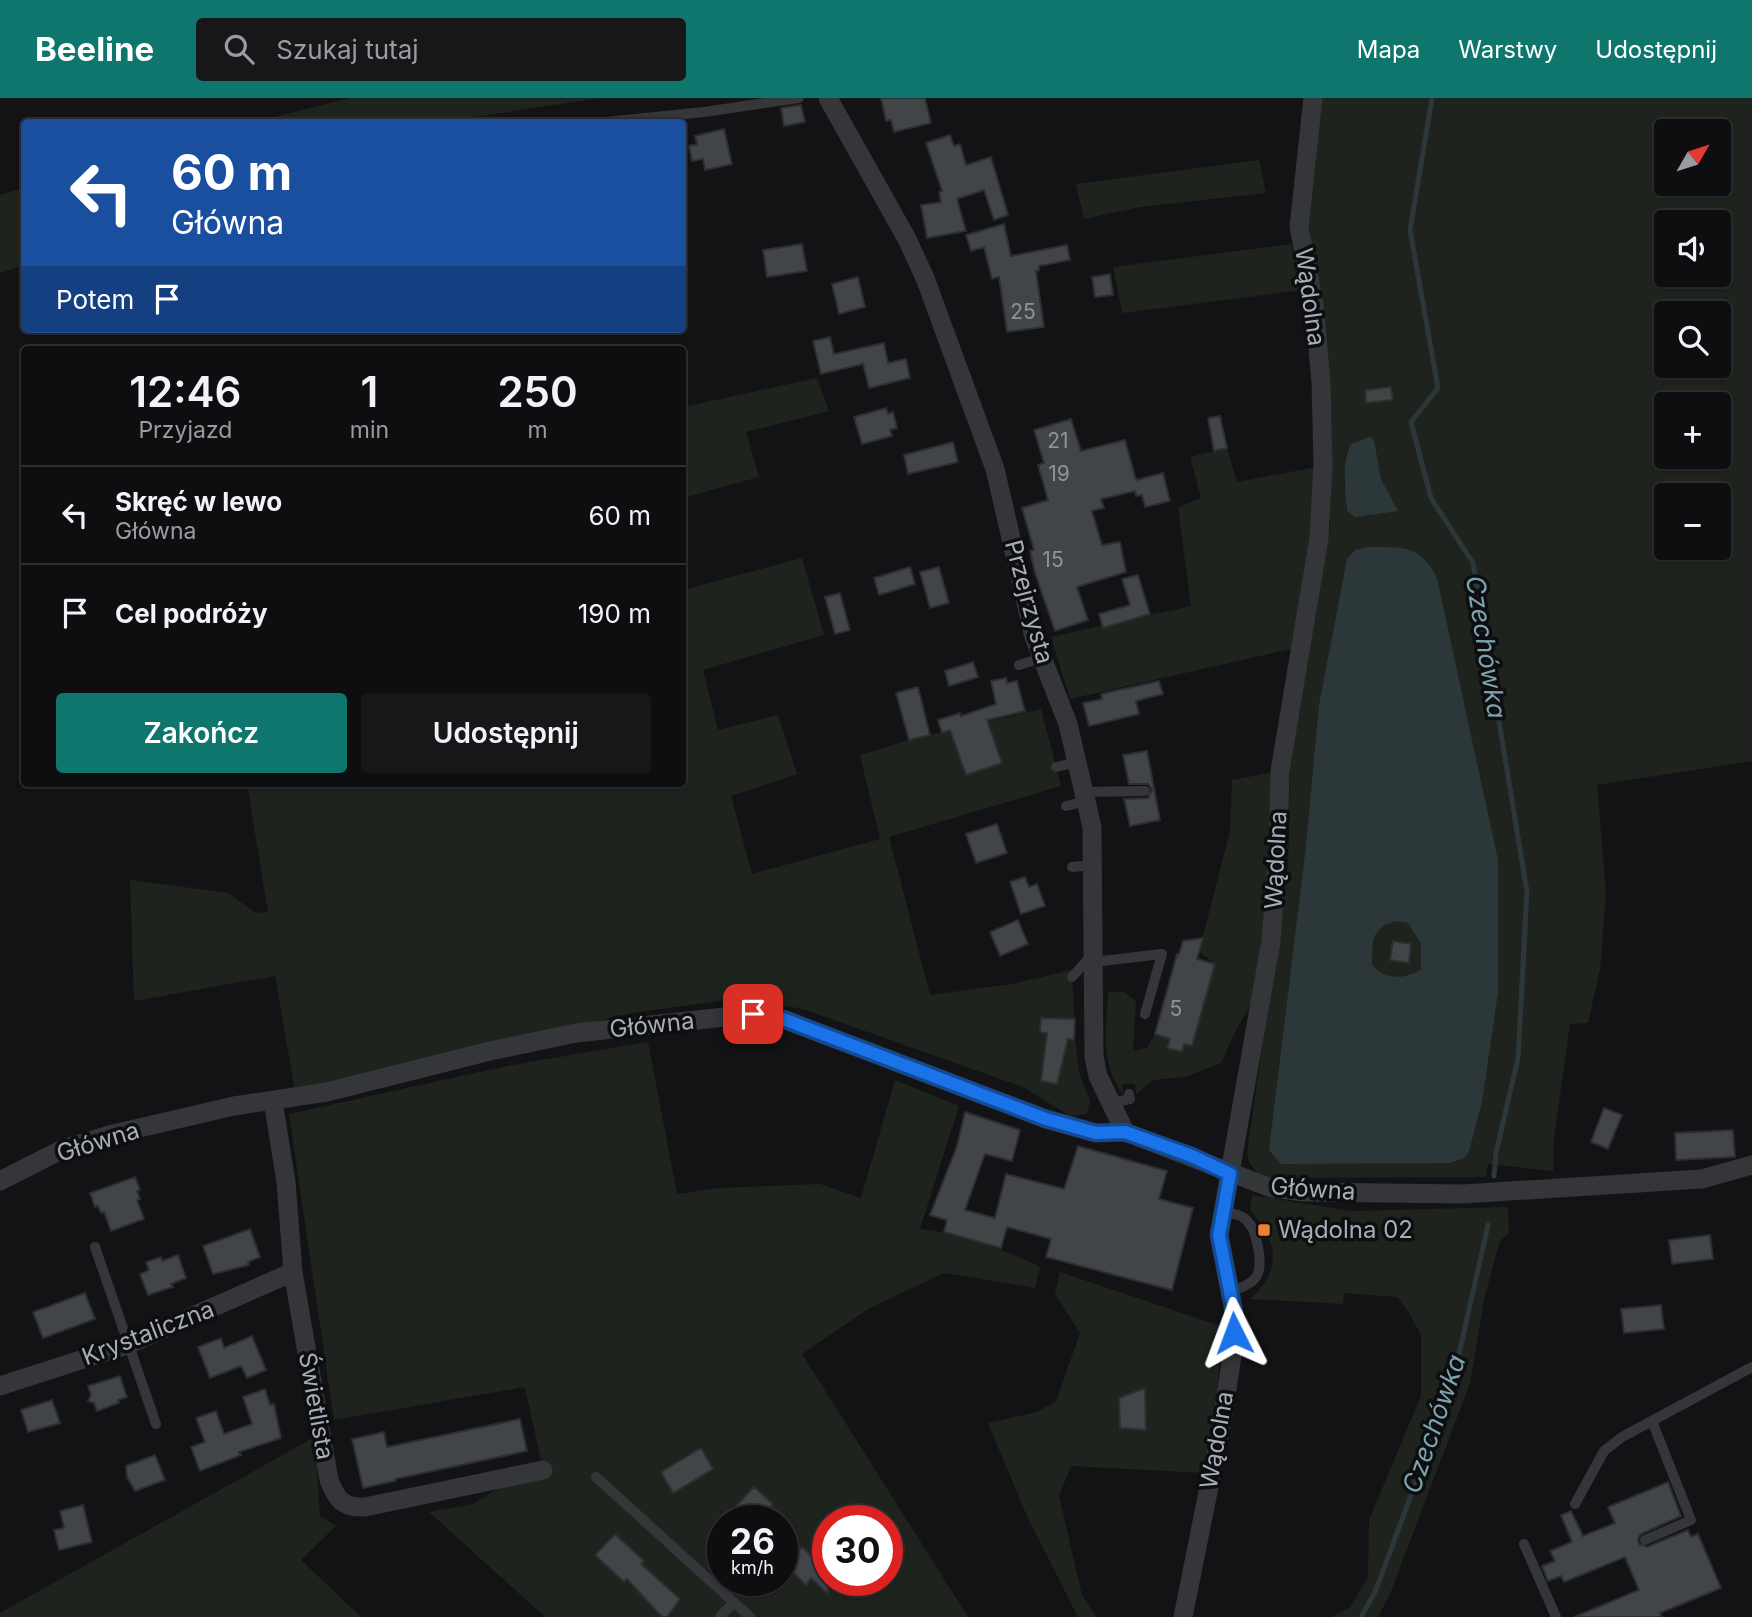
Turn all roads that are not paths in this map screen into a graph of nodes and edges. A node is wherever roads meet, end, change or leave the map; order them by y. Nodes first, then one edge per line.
1 (799, 98) edge
2 (828, 98) edge
3 (1312, 98) edge
4 (639, 119) edge
5 (1042, 658) junction
6 (1019, 665) dead end
7 (1077, 762) junction
8 (1056, 767) dead end
9 (1145, 791) dead end
10 (1085, 796) junction
11 (1066, 806) dead end
12 (1093, 865) junction
13 (1072, 867) dead end
14 (1093, 958) junction
15 (1072, 977) dead end
16 (1145, 1014) dead end
17 (1129, 1094) dead end
18 (273, 1101) junction
19 (1111, 1103) junction
20 (1125, 1132) junction
21 (1752, 1165) edge
22 (1230, 1174) junction
23 (0, 1181) edge
24 (1223, 1212) junction
25 (95, 1247) dead end
26 (293, 1272) junction
27 (1231, 1291) junction
28 (127, 1345) junction
29 (1752, 1367) edge
30 (0, 1386) edge
31 (1652, 1421) junction
32 (156, 1424) dead end
33 (543, 1470) dead end
34 (596, 1477) dead end
35 (1575, 1504) dead end
36 (1645, 1540) dead end
37 (1524, 1544) dead end
38 (734, 1602) junction
39 (720, 1617) edge
40 (750, 1617) edge
41 (1184, 1617) edge
42 (1556, 1617) edge

1 - 4 lane
2 - 5 street, Przejrzysta
3 - 22 street, Wądolna
5 - 6 lane
5 - 7 street, Przejrzysta
7 - 8 lane
7 - 10 street, Przejrzysta
9 - 10 lane
10 - 11 lane
10 - 12 street, Przejrzysta
12 - 13 lane
12 - 14 street, Przejrzysta
14 - 15 lane
14 - 16 lane
14 - 19 street, Przejrzysta
17 - 19 lane
18 - 20 street, Główna
18 - 23 street, Główna
18 - 26 street, Świetlista
19 - 20 street, Przejrzysta
20 - 22 street, Główna
21 - 22 street, Główna
22 - 24 street, Wądolna
24 - 27 street, Wądolna
24 - 27 lane
25 - 28 lane
26 - 28 street, Krystaliczna
26 - 33 street, Świetlista
27 - 41 street, Wądolna
28 - 30 street, Krystaliczna
28 - 32 lane
29 - 31 lane
31 - 35 lane
31 - 36 lane
34 - 38 lane
37 - 42 lane
38 - 39 lane
38 - 40 lane

